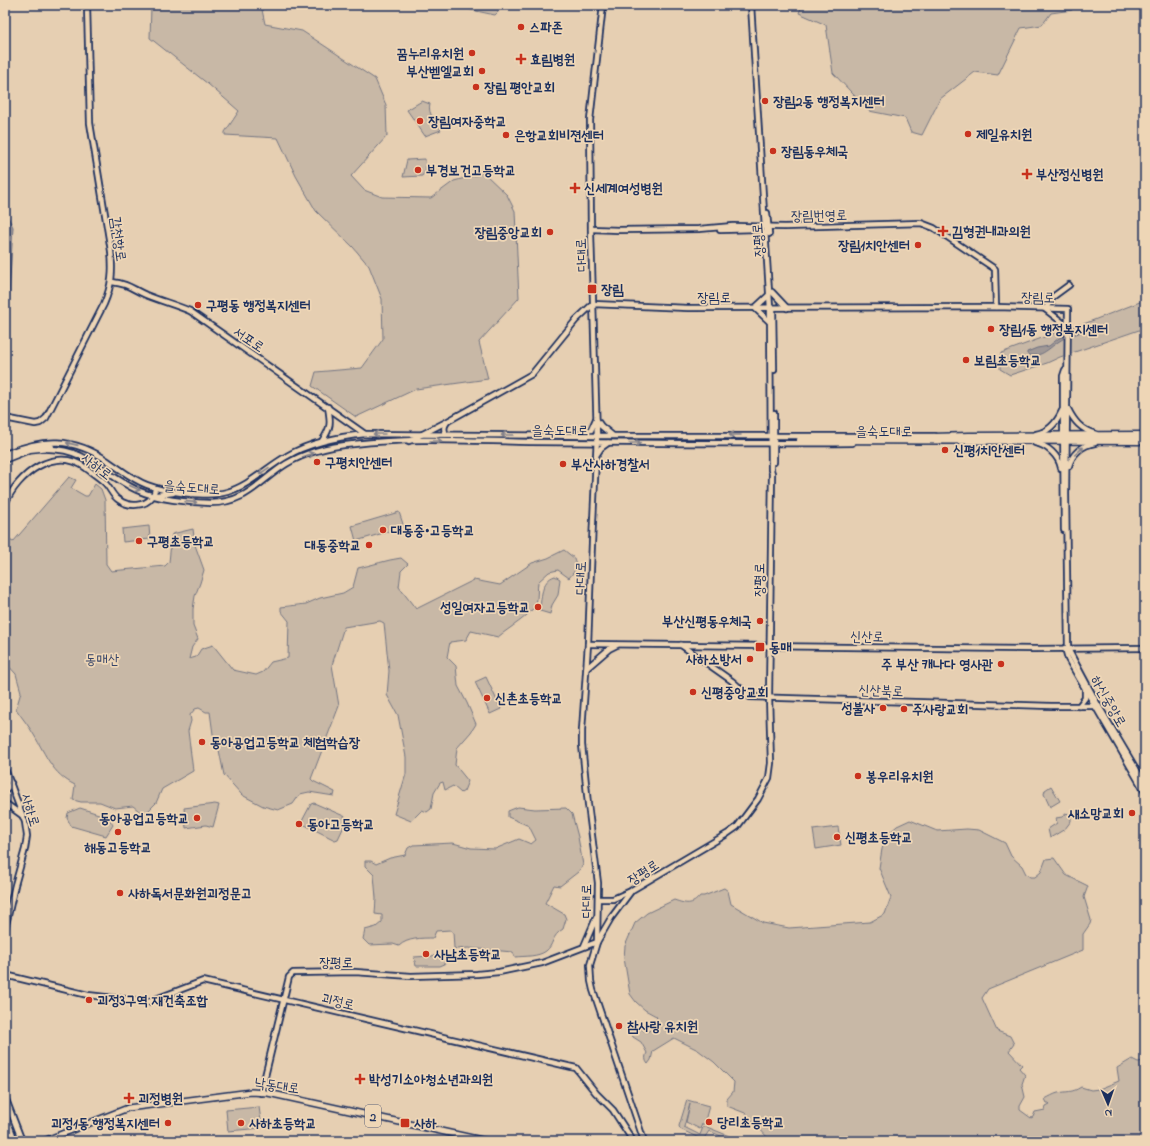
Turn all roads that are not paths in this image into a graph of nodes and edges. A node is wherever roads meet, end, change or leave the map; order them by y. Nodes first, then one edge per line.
1 (87, 5) edge
2 (603, 5) edge
3 (752, 6) edge
4 (767, 227) junction
5 (591, 231) junction
6 (112, 282) junction
7 (1069, 285) dead end
8 (771, 293) junction
9 (593, 304) junction
10 (996, 307) junction
11 (755, 308) junction
12 (772, 308) junction
13 (787, 308) junction
14 (1045, 309) junction
15 (770, 322) junction
16 (1067, 327) junction
17 (772, 358) junction
18 (328, 407) junction
19 (1065, 408) junction
20 (5, 418) edge
21 (596, 419) junction
22 (448, 421) junction
23 (365, 434) junction
24 (421, 434) junction
25 (446, 434) junction
26 (612, 435) junction
27 (772, 435) junction
28 (1145, 435) edge
29 (578, 436) junction
30 (597, 436) junction
31 (940, 438) junction
32 (1024, 438) junction
33 (1065, 438) junction
34 (1102, 438) junction
35 (800, 439) tunnel mouth
36 (322, 441) junction
37 (409, 441) junction
38 (1145, 441) edge
39 (366, 442) junction
40 (583, 442) junction
41 (596, 442) junction
42 (608, 442) junction
43 (772, 443) junction
44 (51, 445) tunnel mouth
45 (9, 456) edge
46 (596, 456) junction
47 (1065, 473) junction
48 (156, 488) junction
49 (182, 493) junction
50 (153, 496) junction
51 (5, 504) edge
52 (588, 644) junction
53 (619, 645) junction
54 (681, 645) junction
55 (769, 646) junction
56 (1145, 648) edge
57 (1066, 649) junction
58 (587, 668) junction
59 (1085, 690) junction
60 (769, 697) junction
61 (1079, 706) junction
62 (1096, 706) junction
63 (5, 769) edge
64 (11, 783) junction
65 (1145, 784) edge
66 (5, 791) edge
67 (1145, 792) edge
68 (5, 803) edge
69 (23, 816) junction
70 (632, 890) junction
71 (598, 899) junction
72 (598, 912) junction
73 (5, 929) edge
74 (597, 942) junction
75 (584, 946) junction
76 (5, 975) edge
77 (284, 999) junction
78 (261, 1092) junction
79 (5, 1097) edge
80 (22, 1141) edge
81 (44, 1141) edge
82 (486, 1141) edge
83 (633, 1141) edge
84 (644, 1141) edge

1 - 6 main road, 감천항로
2 - 5 main road, 다대로
3 - 4 main road, 장평로
4 - 5 main road
4 - 8 main road, 장평로
4 - 10 main road, 장림번영로
5 - 9 main road, 다대로
6 - 18 main road, 서포로
6 - 20 main road, 감천항로
7 - 14 main road
8 - 11 main road
8 - 12 main road, 장평로
8 - 13 main road
9 - 11 main road, 장림로
9 - 21 main road, 다대로
9 - 22 main road
10 - 13 main road, 장림로
10 - 14 main road, 장림로
11 - 12 main road, 장림로
11 - 15 main road
12 - 13 main road, 장림로
12 - 15 main road, 장평로
12 - 17 main road, 장평로
14 - 16 main road
14 - 16 main road, 장림로
15 - 17 main road, 장평로
16 - 19 main road
17 - 27 main road, 장평로
18 - 23 main road, 서포로
18 - 36 main road
19 - 32 main road
19 - 33 main road
19 - 34 main road
21 - 26 main road
21 - 29 main road
21 - 30 main road, 다대로
22 - 24 main road
22 - 25 main road
24 -> 23 main road, 을숙도대로
23 - 36 main road, 을숙도대로
23 - 39 main road
24 - 25 main road, 을숙도대로
24 - 37 main road
29 -> 25 main road, 을숙도대로
27 -> 26 main road, 을숙도대로
26 - 30 main road, 을숙도대로
27 - 31 main road, 을숙도대로
27 - 43 main road, 장평로
28 - 34 highway, 을숙도대로
29 - 30 main road, 을숙도대로
30 - 41 main road, 다대로
31 - 32 highway, 을숙도대로
31 - 35 highway
31 - 43 main road, 을숙도대로
32 - 33 highway, 을숙도대로
32 - 47 main road
33 - 34 highway, 을숙도대로
33 - 47 main road
34 - 38 highway, 을숙도대로
47 -> 34 main road
36 -> 49 main road, 을숙도대로
37 - 39 main road, 을숙도대로
37 -> 40 main road, 을숙도대로
50 -> 39 main road, 을숙도대로
40 - 41 main road, 을숙도대로
40 - 46 main road
41 - 42 main road, 을숙도대로
41 - 46 main road, 다대로
42 -> 43 main road, 을숙도대로
42 - 46 main road
43 - 55 main road, 장평로
44 - 45 highway
48 -> 45 main road, 을숙도대로
45 -> 50 main road, 을숙도대로
46 - 52 main road, 다대로
47 - 57 main road
48 - 49 main road, 을숙도대로
48 - 50 main road
49 - 50 main road
50 - 51 main road, 사하로
52 - 53 main road, 신산로
52 - 58 main road, 다대로
53 - 54 main road, 신산로
53 - 58 main road
54 - 55 main road, 신산로
54 - 60 main road, 신산북로
55 - 57 main road, 신산로
55 - 60 main road, 장평로
56 - 57 main road, 신산로
57 - 59 main road
57 - 62 main road, 하신중앙로
58 - 71 main road, 다대로
59 - 61 main road
59 - 62 main road
60 - 61 main road, 신산북로
60 - 70 main road, 장평로
61 - 62 main road, 신산북로
62 - 65 main road, 하신중앙로
62 - 67 main road
63 - 64 main road, 사하로
64 - 66 main road
64 - 69 main road, 사하로
68 - 69 main road
69 - 73 main road, 사하로
70 - 71 main road
70 - 74 main road, 장평로
71 - 72 main road, 다대로
72 - 74 main road, 다대로
72 - 75 main road
74 - 75 main road, 장평로
74 - 84 main road, 다대로
75 - 77 main road, 장평로
76 - 77 main road, 괴정로
77 - 78 main road, 장평로
77 - 83 main road, 괴정로
78 - 81 main road, 낙동대로 / 2
78 - 82 main road, 낙동대로 / 2
79 - 80 main road

